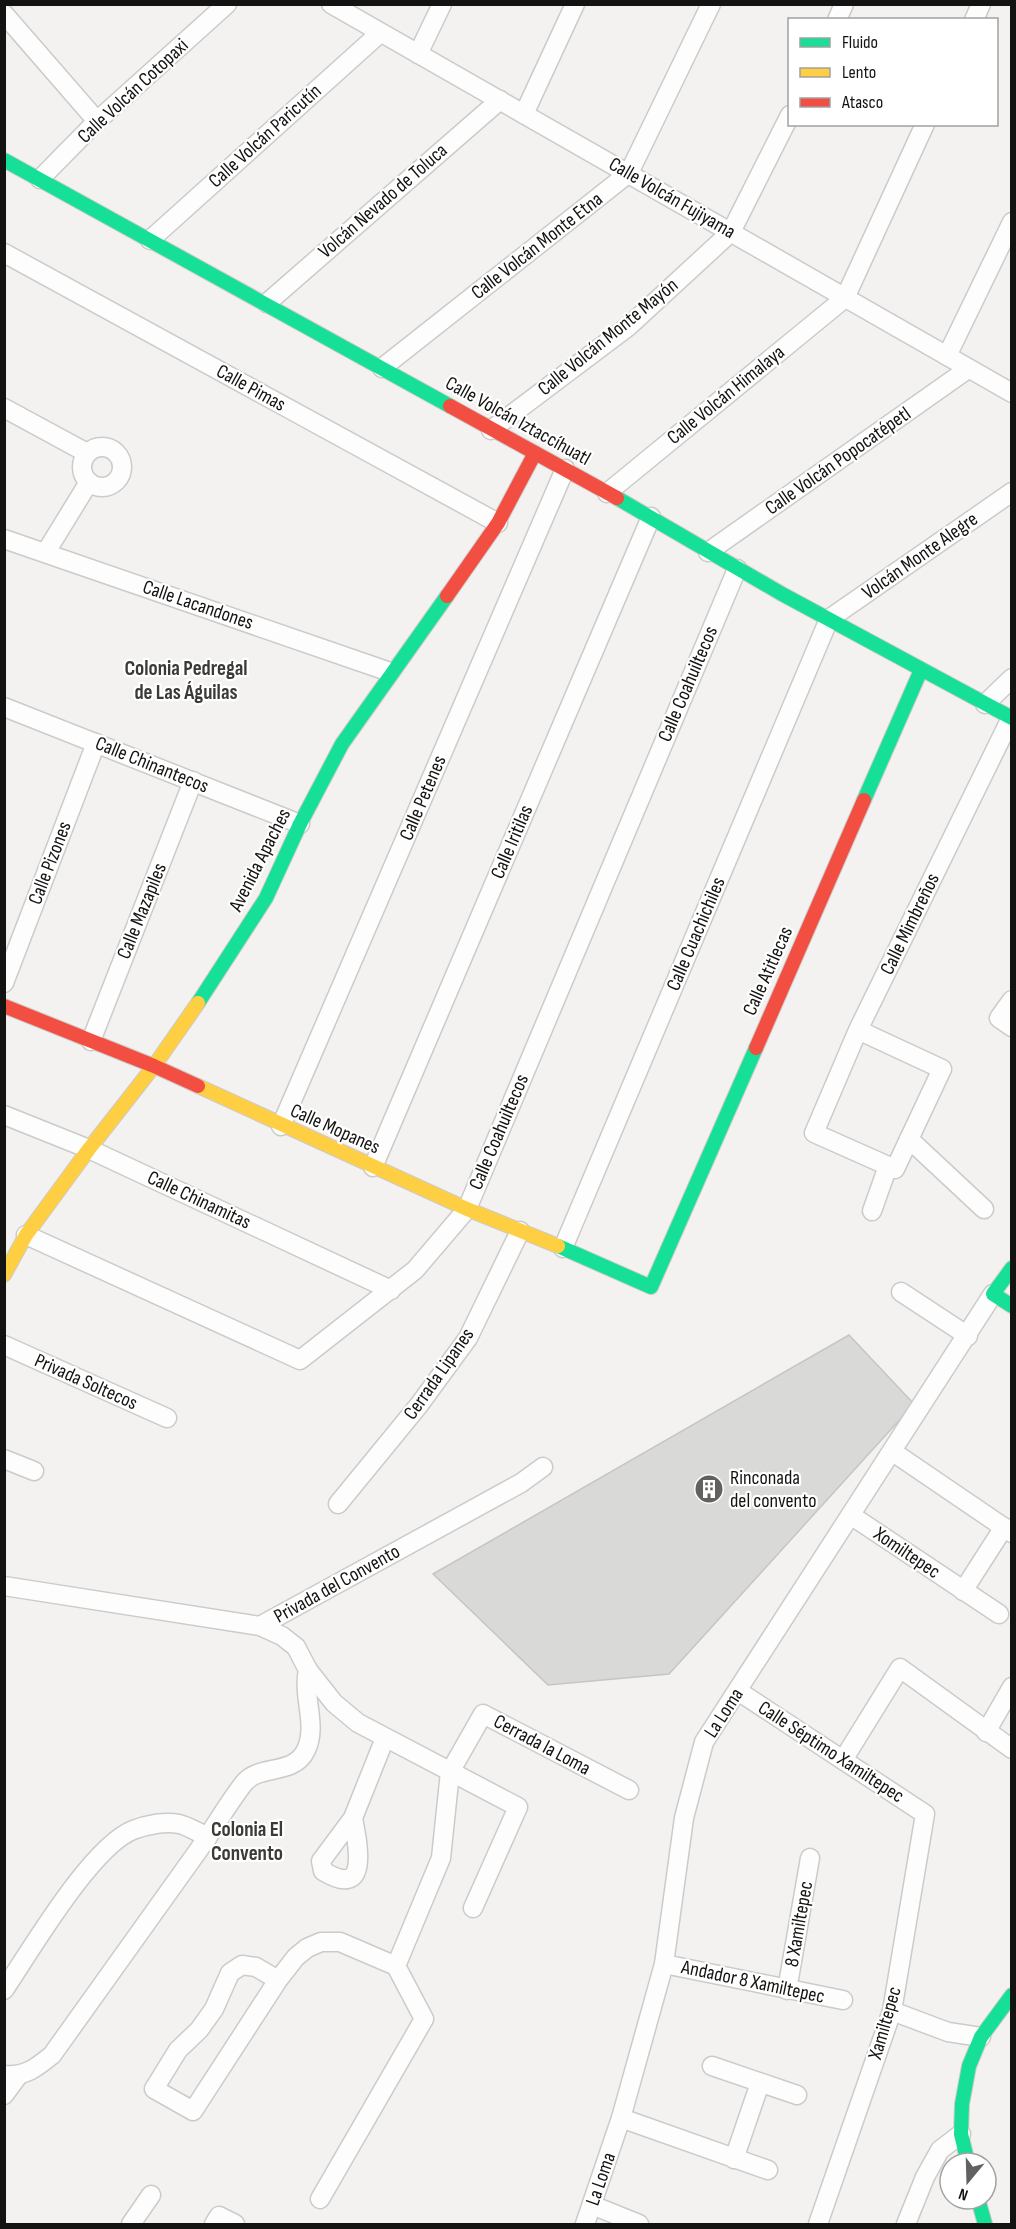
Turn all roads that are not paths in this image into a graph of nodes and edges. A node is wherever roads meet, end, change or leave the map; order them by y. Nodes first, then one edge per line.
1 (227, 4) edge
2 (332, 4) edge
3 (442, 4) edge
4 (575, 4) edge
5 (711, 4) edge
6 (844, 4) edge
7 (981, 4) edge
8 (4, 15) edge
9 (838, 18) edge
10 (975, 18) edge
11 (380, 33) junction
12 (418, 54) junction
13 (500, 100) junction
14 (524, 114) junction
15 (788, 117) edge
16 (97, 121) junction
17 (924, 126) edge
18 (7, 167) edge
19 (629, 173) junction
20 (40, 179) junction
21 (1011, 222) edge
22 (731, 232) junction
23 (150, 240) junction
24 (4, 253) edge
25 (845, 298) junction
26 (267, 303) junction
27 (947, 356) junction
28 (382, 368) junction
29 (968, 369) junction
30 (1011, 393) edge
31 (4, 408) edge
32 (491, 430) junction
33 (87, 453) junction
34 (535, 453) junction
35 (565, 469) junction
36 (89, 482) junction
37 (1011, 492) edge
38 (607, 493) junction
39 (651, 517) junction
40 (498, 523) junction
41 (4, 539) edge
42 (46, 552) junction
43 (708, 552) junction
44 (737, 569) junction
45 (829, 620) junction
46 (921, 670) junction
47 (390, 672) junction
48 (1011, 678) edge
49 (985, 704) junction
50 (4, 706) edge
51 (1011, 718) edge
52 (96, 743) junction
53 (193, 782) junction
54 (300, 824) junction
55 (4, 983) edge
56 (1011, 1000) edge
57 (4, 1005) edge
58 (1005, 1022) edge
59 (858, 1030) junction
60 (91, 1041) junction
61 (154, 1066) junction
62 (4, 1115) edge
63 (281, 1126) junction
64 (909, 1139) junction
65 (89, 1149) junction
66 (888, 1166) junction
67 (373, 1167) junction
68 (467, 1209) junction
69 (984, 1209) dead end
70 (872, 1211) dead end
71 (520, 1231) junction
72 (26, 1235) junction
73 (563, 1248) junction
74 (1011, 1268) edge
75 (4, 1275) edge
76 (651, 1287) joint
77 (391, 1290) junction
78 (901, 1292) dead end
79 (993, 1294) junction
80 (1011, 1305) edge
81 (968, 1336) junction
82 (4, 1345) edge
83 (167, 1418) dead end
84 (893, 1452) junction
85 (4, 1459) edge
86 (543, 1467) dead end
87 (34, 1471) dead end
88 (338, 1504) dead end
89 (852, 1516) junction
90 (1008, 1530) edge
91 (4, 1586) edge
92 (963, 1591) junction
93 (999, 1614) dead end
94 (260, 1626) junction
95 (308, 1670) junction
96 (1011, 1687) edge
97 (738, 1691) junction
98 (986, 1732) junction
99 (385, 1738) junction
100 (1011, 1749) edge
101 (843, 1760) junction
102 (450, 1772) junction
103 (629, 1790) dead end
104 (925, 1814) joint
105 (353, 1818) dead end
106 (208, 1837) junction
107 (810, 1858) dead end
108 (473, 1908) dead end
109 (663, 1964) junction
110 (396, 1966) junction
111 (278, 1980) junction
112 (4, 1990) edge
113 (787, 1990) junction
114 (1011, 1995) edge
115 (843, 2000) dead end
116 (892, 2012) junction
117 (981, 2037) junction
118 (712, 2066) dead end
119 (11, 2076) edge
120 (760, 2083) junction
121 (4, 2095) edge
122 (797, 2095) dead end
123 (621, 2118) junction
124 (961, 2134) junction
125 (965, 2151) edge
126 (734, 2159) junction
127 (768, 2170) dead end
128 (151, 2195) dead end
129 (320, 2199) dead end
130 (592, 2205) junction
131 (131, 2224) edge
132 (214, 2224) edge
133 (235, 2224) edge
134 (585, 2224) edge
135 (639, 2224) edge
136 (818, 2224) edge
137 (906, 2224) edge

1 - 16 street, Calle Volcán Cotopaxi
2 - 11 street, Calle Volcán Fujiyama
3 - 12 street
4 - 14 street
5 - 19 street, Calle Volcán Monte Etna
6 - 9 street
7 - 10 street
8 - 16 street
11 - 12 street, Calle Volcán Fujiyama
11 - 23 street, Calle Volcán Paricutín
12 - 13 street, Calle Volcán Fujiyama
13 - 14 street, Calle Volcán Fujiyama
13 - 26 street, Volcán Nevado de Toluca
14 - 19 street, Calle Volcán Fujiyama
15 - 22 street, Calle Volcán Monte Mayón
16 - 20 street, Calle Volcán Cotopaxi
17 - 25 street
18 - 20 street, Calle Volcán Iztaccíhuatl
19 - 22 street, Calle Volcán Fujiyama
19 - 28 street, Calle Volcán Monte Etna
20 - 23 street, Calle Volcán Iztaccíhuatl
21 - 27 street
22 - 25 street, Calle Volcán Fujiyama
22 - 32 street, Calle Volcán Monte Mayón
23 - 26 street, Calle Volcán Iztaccíhuatl
24 - 40 street, Calle Pimas
25 - 27 street, Calle Volcán Fujiyama
25 - 38 street, Calle Volcán Himalaya
26 - 28 street, Calle Volcán Iztaccíhuatl
27 - 29 street, Calle Volcán Fujiyama
28 - 32 street, Calle Volcán Iztaccíhuatl
29 - 30 street, Calle Volcán Fujiyama
29 - 43 street, Calle Volcán Popocatépetl
31 - 33 street
32 - 34 street, Calle Volcán Iztaccíhuatl
33 - 36 street
33 - 36 street
34 - 35 street, Calle Volcán Iztaccíhuatl
34 - 40 street, Avenida Apaches
35 - 38 street, Calle Volcán Iztaccíhuatl
35 - 63 street, Calle Petenes
36 - 42 street
37 - 45 street, Volcán Monte Alegre
38 - 39 street, Calle Volcán Iztaccíhuatl
39 - 43 street, Calle Volcán Iztaccíhuatl
39 - 67 street, Calle Iritilas
40 - 47 street, Avenida Apaches
41 - 42 street, Calle Lacandones
42 - 47 street, Calle Lacandones
43 - 44 street, Calle Volcán Iztaccíhuatl
44 - 45 street, Calle Volcán Iztaccíhuatl
44 - 68 street, Calle Coahuiltecos
45 - 46 street, Calle Volcán Iztaccíhuatl
45 - 73 street, Calle Cuachichiles
46 - 49 street, Calle Volcán Iztaccíhuatl
46 - 76 street, Calle Atitlecas
47 - 54 street, Avenida Apaches
48 - 49 street
49 - 51 street, Calle Volcán Iztaccíhuatl
50 - 52 street, Calle Chinantecos
51 - 59 street, Calle Mimbreños
52 - 53 street, Calle Chinantecos
52 - 55 street, Calle Pizones
53 - 54 street, Calle Chinantecos
53 - 60 street, Calle Mazapiles
54 - 61 street, Avenida Apaches
56 - 58 street
57 - 60 street, Calle Mopanes
59 - 64 street
59 - 66 street, Calle Mimbreños
60 - 61 street, Calle Mopanes
61 - 63 street, Calle Mopanes
61 - 65 street, Avenida Apaches
62 - 65 street, Calle Chinamitas
63 - 67 street, Calle Mopanes
64 - 66 street
64 - 69 street
65 - 72 street, Avenida Apaches
65 - 77 street, Calle Chinamitas
66 - 70 street
67 - 68 street, Calle Mopanes
68 - 71 street, Calle Mopanes
68 - 77 street, Calle Coahuiltecos
71 - 73 street, Calle Mopanes
71 - 88 street, Cerrada Lipanes
72 - 75 street, Avenida Apaches
72 - 77 street, Calle Coahuiltecos
73 - 76 street, Calle Mopanes
74 - 79 street
78 - 81 street
79 - 80 street
79 - 81 street, La Loma
81 - 84 street, La Loma
82 - 83 street, Privada Soltecos
84 - 89 street, La Loma
84 - 90 street
85 - 87 street
86 - 94 street, Privada del Convento
89 - 92 street, Xomiltepec
89 - 97 street, La Loma
90 - 92 street
91 - 94 street, Privada del Convento
92 - 93 street, Xomiltepec
94 - 95 street
95 - 99 street
95 - 106 street
96 - 98 street
97 - 101 street, Calle Séptimo Xamiltepec
97 - 109 street, La Loma
98 - 100 street
98 - 101 street
99 - 102 street
99 - 105 street
101 - 104 street, Calle Séptimo Xamiltepec
102 - 103 street, Cerrada la Loma
102 - 108 street
102 - 110 street
104 - 116 street, Xamiltepec
106 - 112 street
106 - 119 street
107 - 113 street, 8 Xamiltepec
109 - 113 street, Andador 8 Xamiltepec
109 - 123 street, La Loma
110 - 111 street
110 - 129 street
111 - 111 street
113 - 115 street, Andador 8 Xamiltepec
114 - 117 street
116 - 117 street
116 - 136 street, Xamiltepec
117 - 124 street
118 - 120 street
119 - 121 street
120 - 122 street
120 - 126 street
123 - 126 street
123 - 130 street, La Loma
124 - 125 street
124 - 137 street
126 - 127 street
128 - 131 street
130 - 134 street, La Loma
130 - 135 street
132 - 133 street

